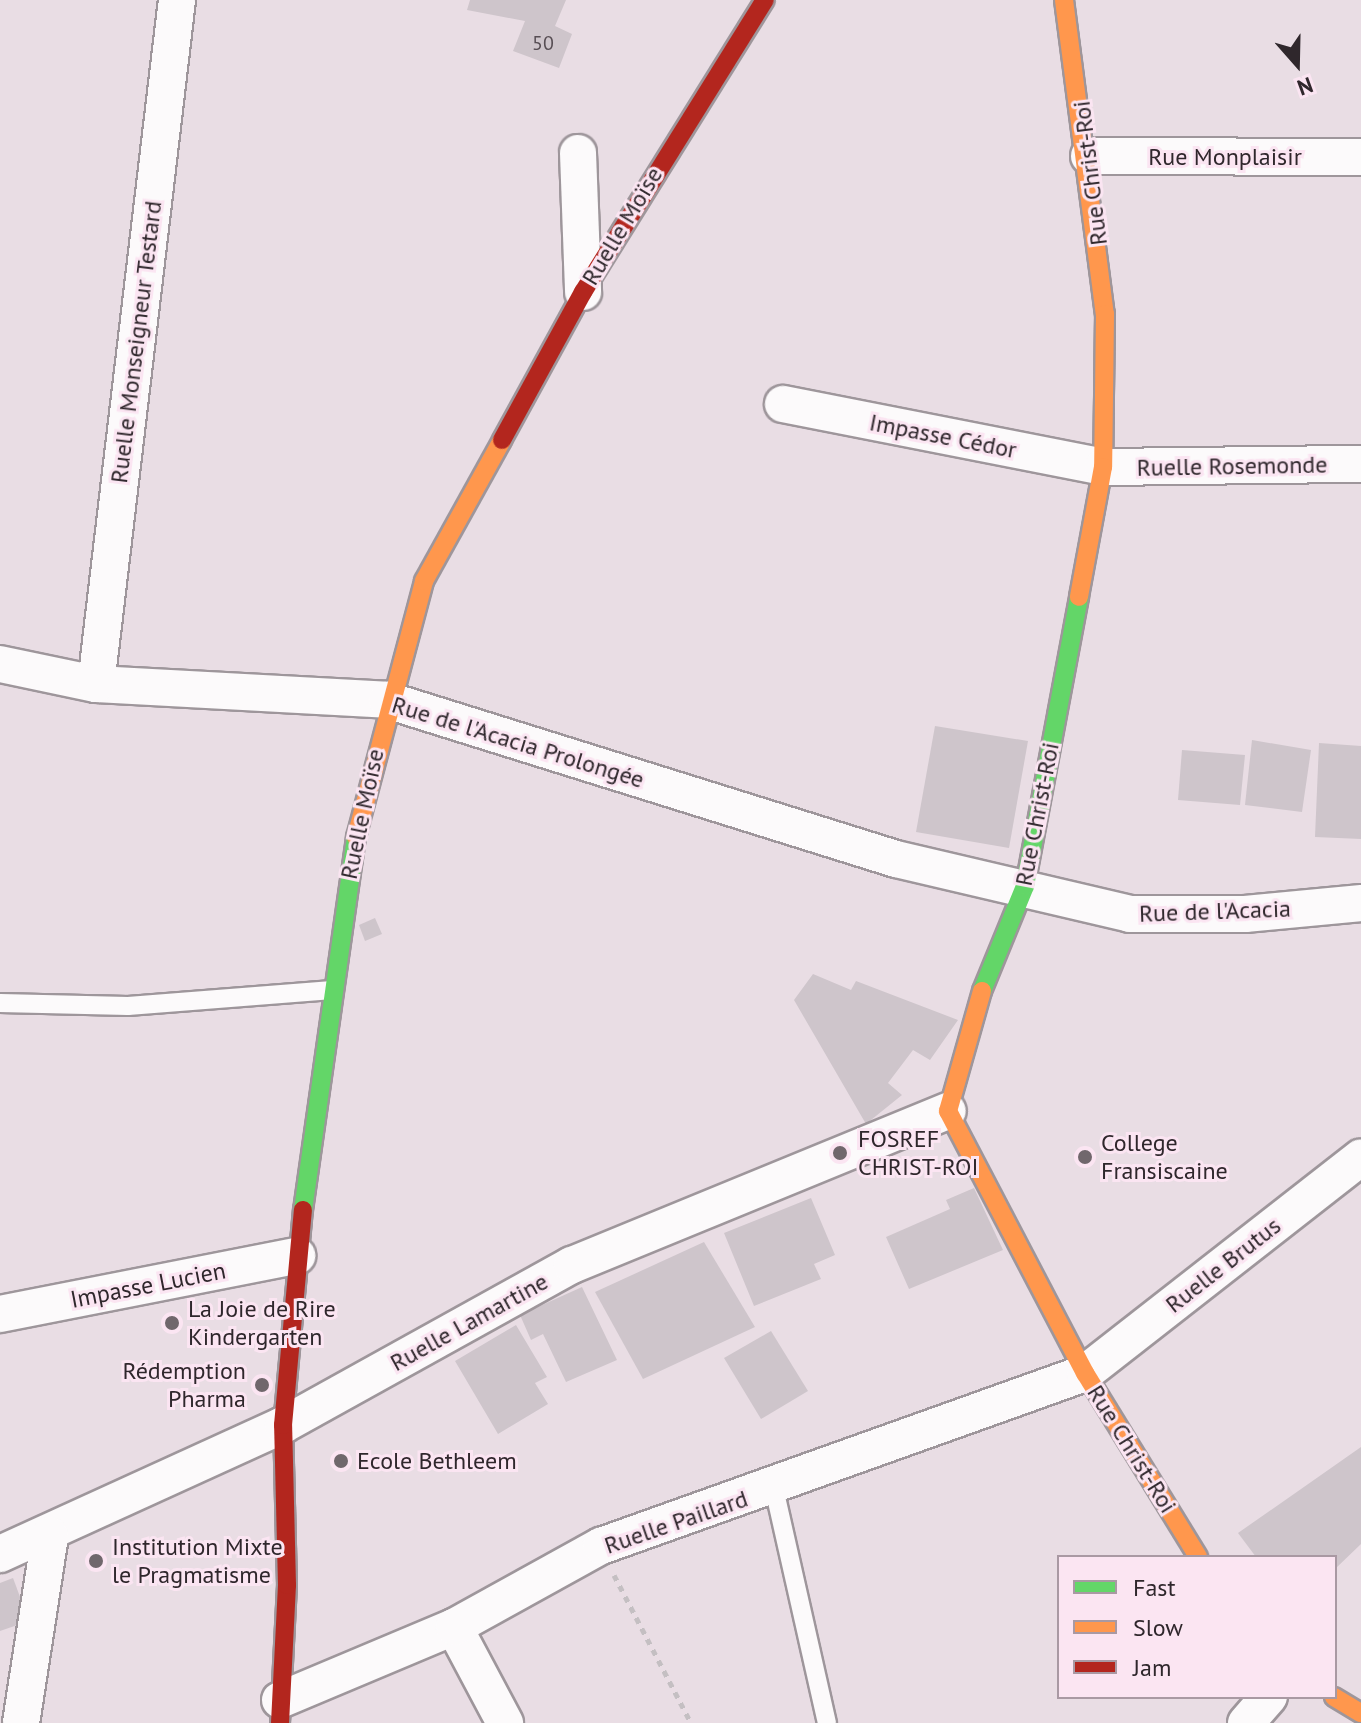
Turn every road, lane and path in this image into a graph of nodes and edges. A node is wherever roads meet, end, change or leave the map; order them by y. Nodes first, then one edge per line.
1 (177, 0) edge
2 (765, 0) edge
3 (1064, 0) edge
4 (578, 153) dead end
5 (1089, 156) junction
6 (1361, 157) edge
7 (583, 292) junction
8 (783, 404) dead end
9 (1361, 464) edge
10 (1103, 467) junction
11 (0, 664) edge
12 (96, 684) junction
13 (387, 700) junction
14 (1025, 886) junction
15 (1361, 903) edge
16 (332, 990) junction
17 (0, 1003) edge
18 (948, 1111) junction
19 (1361, 1157) edge
20 (297, 1256) junction
21 (0, 1314) edge
22 (1085, 1373) junction
23 (283, 1425) junction
24 (774, 1488) junction
25 (50, 1535) junction
26 (601, 1546) junction
27 (0, 1554) edge
28 (1197, 1555) edge
29 (454, 1627) junction
30 (1267, 1699) edge
31 (1337, 1699) edge
32 (280, 1711) edge
33 (1361, 1713) edge
34 (21, 1723) edge
35 (505, 1723) edge
36 (691, 1723) edge
37 (827, 1723) edge
38 (1246, 1723) edge

1 - 12 street, Ruelle Monseigneur Testard
2 - 7 street, Ruelle Moïse
3 - 5 street, Rue Christ-Roi
4 - 7 street
5 - 6 street, Rue Monplaisir
5 - 10 street, Rue Christ-Roi
7 - 13 street, Ruelle Moïse
8 - 10 street, Impasse Cédor
9 - 10 street, Ruelle Rosemonde
10 - 14 street, Rue Christ-Roi
11 - 12 street, Rue de l'Acacia Prolongée
12 - 13 street, Rue de l'Acacia Prolongée
13 - 14 street, Rue de l'Acacia Prolongée
13 - 16 street, Ruelle Moïse
14 - 15 street, Rue de l'Acacia
14 - 18 street, Rue Christ-Roi
16 - 17 lane
16 - 20 street, Ruelle Moïse
18 - 22 street, Rue Christ-Roi
18 - 23 street, Ruelle Lamartine
19 - 22 street, Ruelle Brutus
20 - 21 street, Impasse Lucien
20 - 23 street, Ruelle Moïse
22 - 24 street, Ruelle Paillard
22 - 28 street, Rue Christ-Roi
23 - 25 street, Ruelle Lamartine
23 - 32 street, Ruelle Moïse
24 - 26 street, Ruelle Paillard
24 - 37 lane
25 - 27 street, Ruelle Lamartine
25 - 34 street
26 - 29 street, Ruelle Paillard
26 - 36 path
29 - 32 street, Ruelle Paillard
29 - 35 street
30 - 38 street
31 - 33 street

